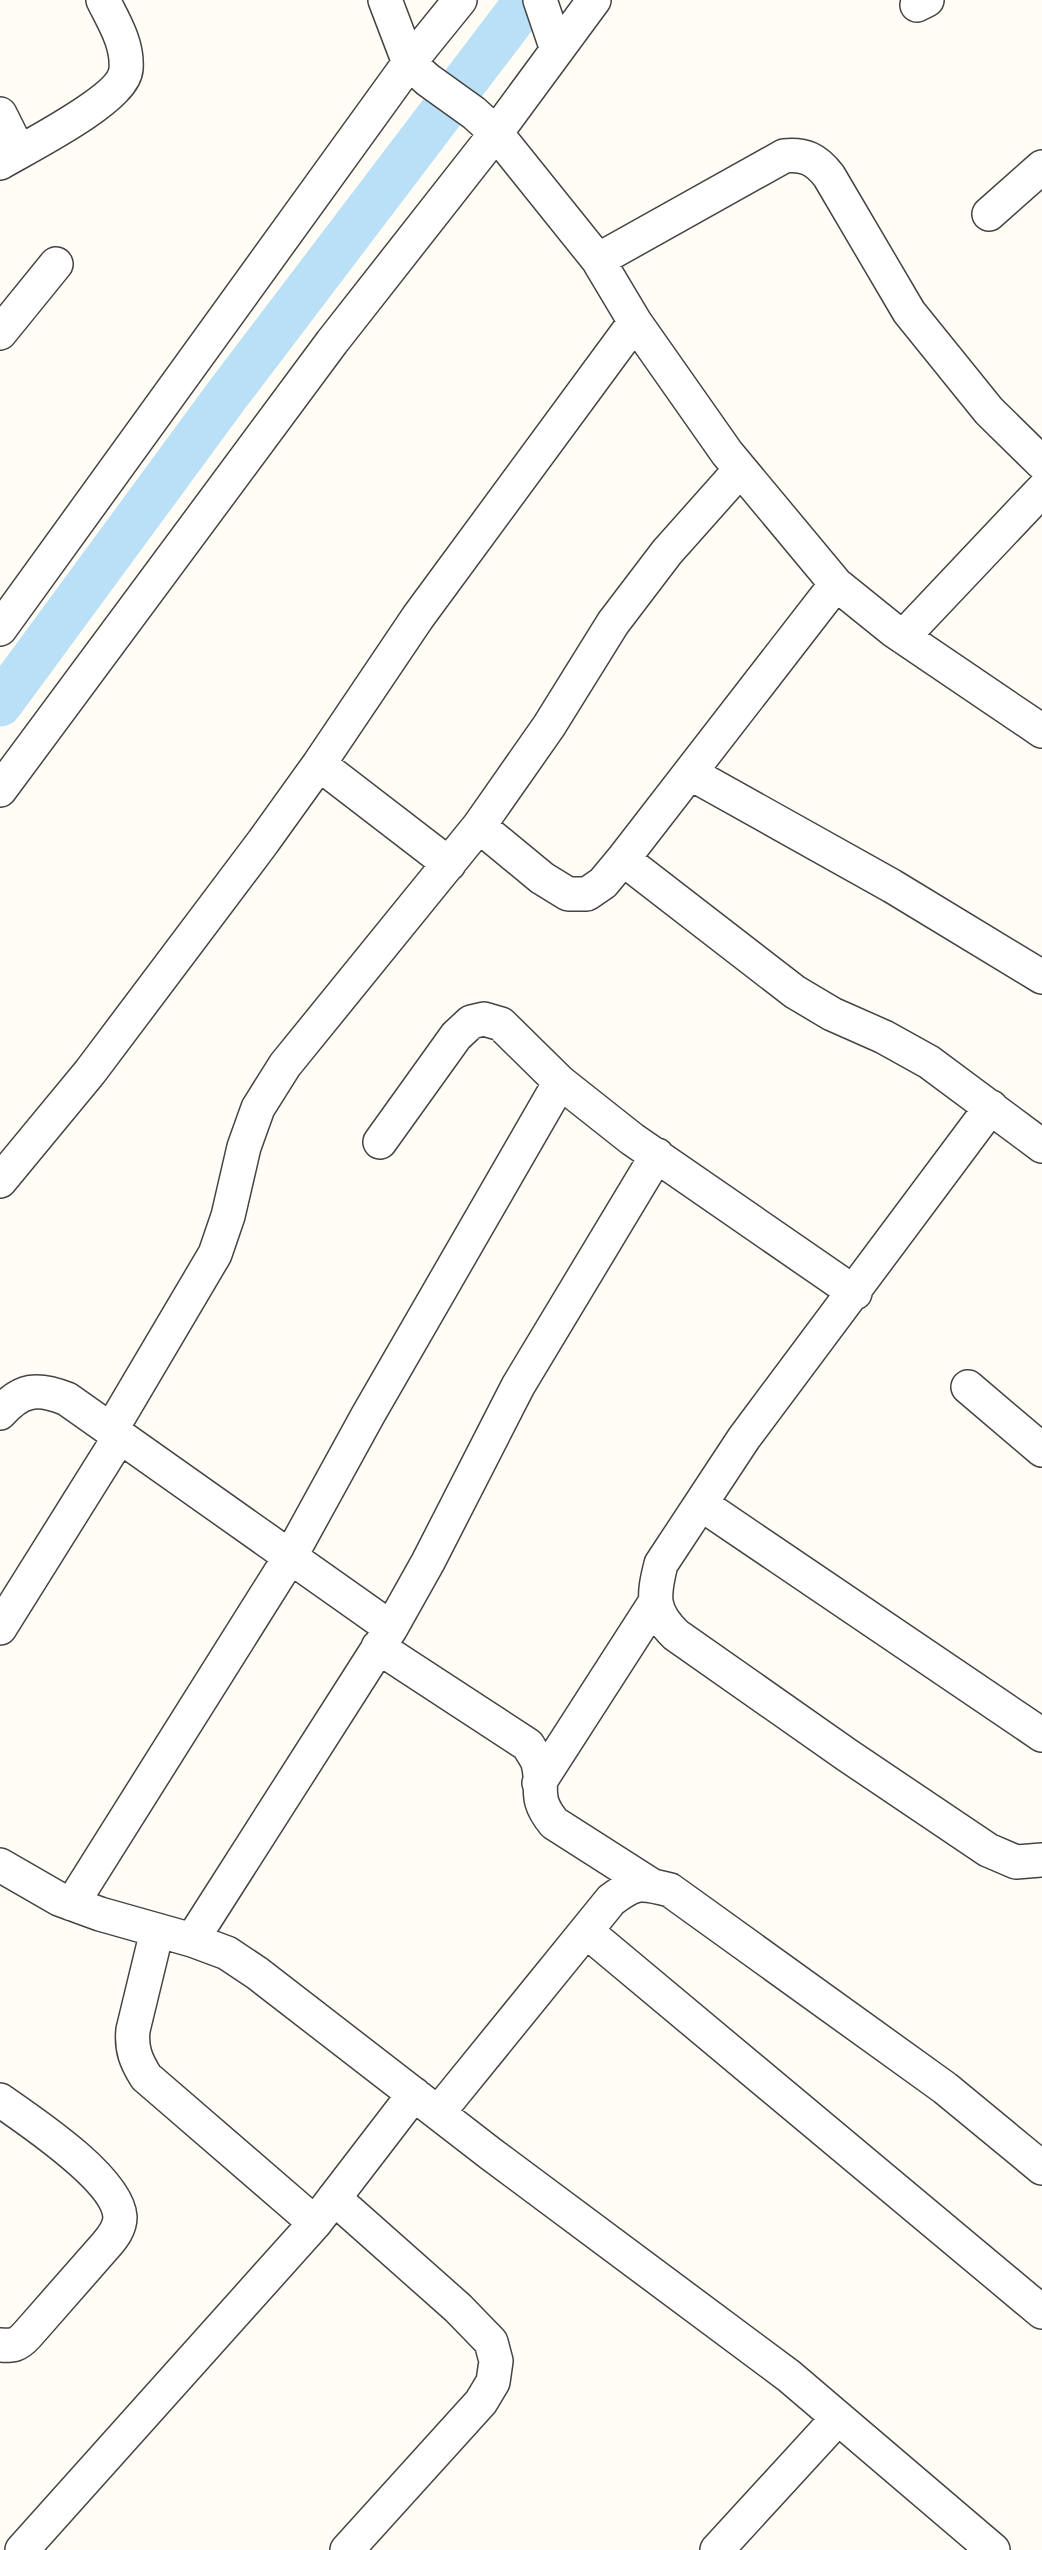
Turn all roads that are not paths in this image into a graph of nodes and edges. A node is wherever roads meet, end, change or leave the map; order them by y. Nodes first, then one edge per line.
1 (104, 0) edge
2 (385, 0) edge
3 (460, 0) edge
4 (540, 0) edge
5 (594, 0) edge
6 (557, 50) junction
7 (419, 72) junction
8 (0, 114) edge
9 (485, 123) junction
10 (9, 157) edge
11 (1042, 167) edge
12 (989, 214) dead end
13 (598, 260) junction
14 (56, 264) dead end
15 (635, 322) junction
16 (0, 333) edge
17 (1042, 463) edge
18 (740, 470) junction
19 (1042, 490) edge
20 (836, 584) junction
21 (0, 628) edge
22 (903, 637) junction
23 (1038, 722) edge
24 (319, 764) junction
25 (690, 773) junction
26 (0, 790) edge
27 (479, 826) junction
28 (623, 859) junction
29 (449, 864) junction
30 (1042, 977) edge
31 (560, 1082) junction
32 (991, 1107) junction
33 (380, 1142) dead end
34 (1042, 1146) edge
35 (657, 1155) junction
36 (0, 1181) edge
37 (855, 1293) junction
38 (968, 1387) dead end
39 (0, 1413) edge
40 (115, 1433) junction
41 (1042, 1450) edge
42 (701, 1504) junction
43 (290, 1557) junction
44 (656, 1601) junction
45 (0, 1628) edge
46 (384, 1637) junction
47 (1042, 1735) edge
48 (539, 1783) junction
49 (1042, 1860) edge
50 (0, 1865) edge
51 (651, 1885) junction
52 (72, 1904) junction
53 (157, 1930) junction
54 (586, 1931) junction
55 (192, 1940) junction
56 (0, 2100) edge
57 (426, 2103) junction
58 (1042, 2168) edge
59 (325, 2211) junction
60 (1042, 2312) edge
61 (0, 2345) edge
62 (838, 2418) junction
63 (983, 2547) edge
64 (22, 2550) edge
65 (347, 2550) edge
66 (717, 2550) edge

1 - 10 street
2 - 7 street
3 - 7 street
4 - 6 street
5 - 6 street
6 - 9 street
7 - 9 street
7 - 21 street
8 - 10 street
9 - 13 street
9 - 26 street
11 - 12 street
13 - 15 street
13 - 17 street
14 - 16 street
15 - 18 street
15 - 24 street
18 - 20 street
18 - 27 street
19 - 22 street
20 - 22 street
20 - 25 street
22 - 23 street
24 - 29 street
24 - 36 street
25 - 28 street
25 - 30 street
27 - 28 street
27 - 29 street
28 - 32 street
29 - 40 street
31 - 33 street
31 - 35 street
31 - 43 street
32 - 34 street
32 - 37 street
35 - 37 street
35 - 46 street
37 - 42 street
38 - 41 street
39 - 40 street
40 - 43 street
40 - 45 street
42 - 44 street
42 - 47 street
43 - 46 street
43 - 52 street
44 - 48 street
44 - 49 street
46 - 48 street
46 - 55 street
48 - 51 street
50 - 52 street
51 - 54 street
51 - 58 street
52 - 53 street
53 - 55 street
53 - 59 street
54 - 57 street
54 - 60 street
55 - 57 street
56 - 61 street
57 - 59 street
57 - 62 street
59 - 64 street
59 - 65 street
62 - 63 street
62 - 66 street

